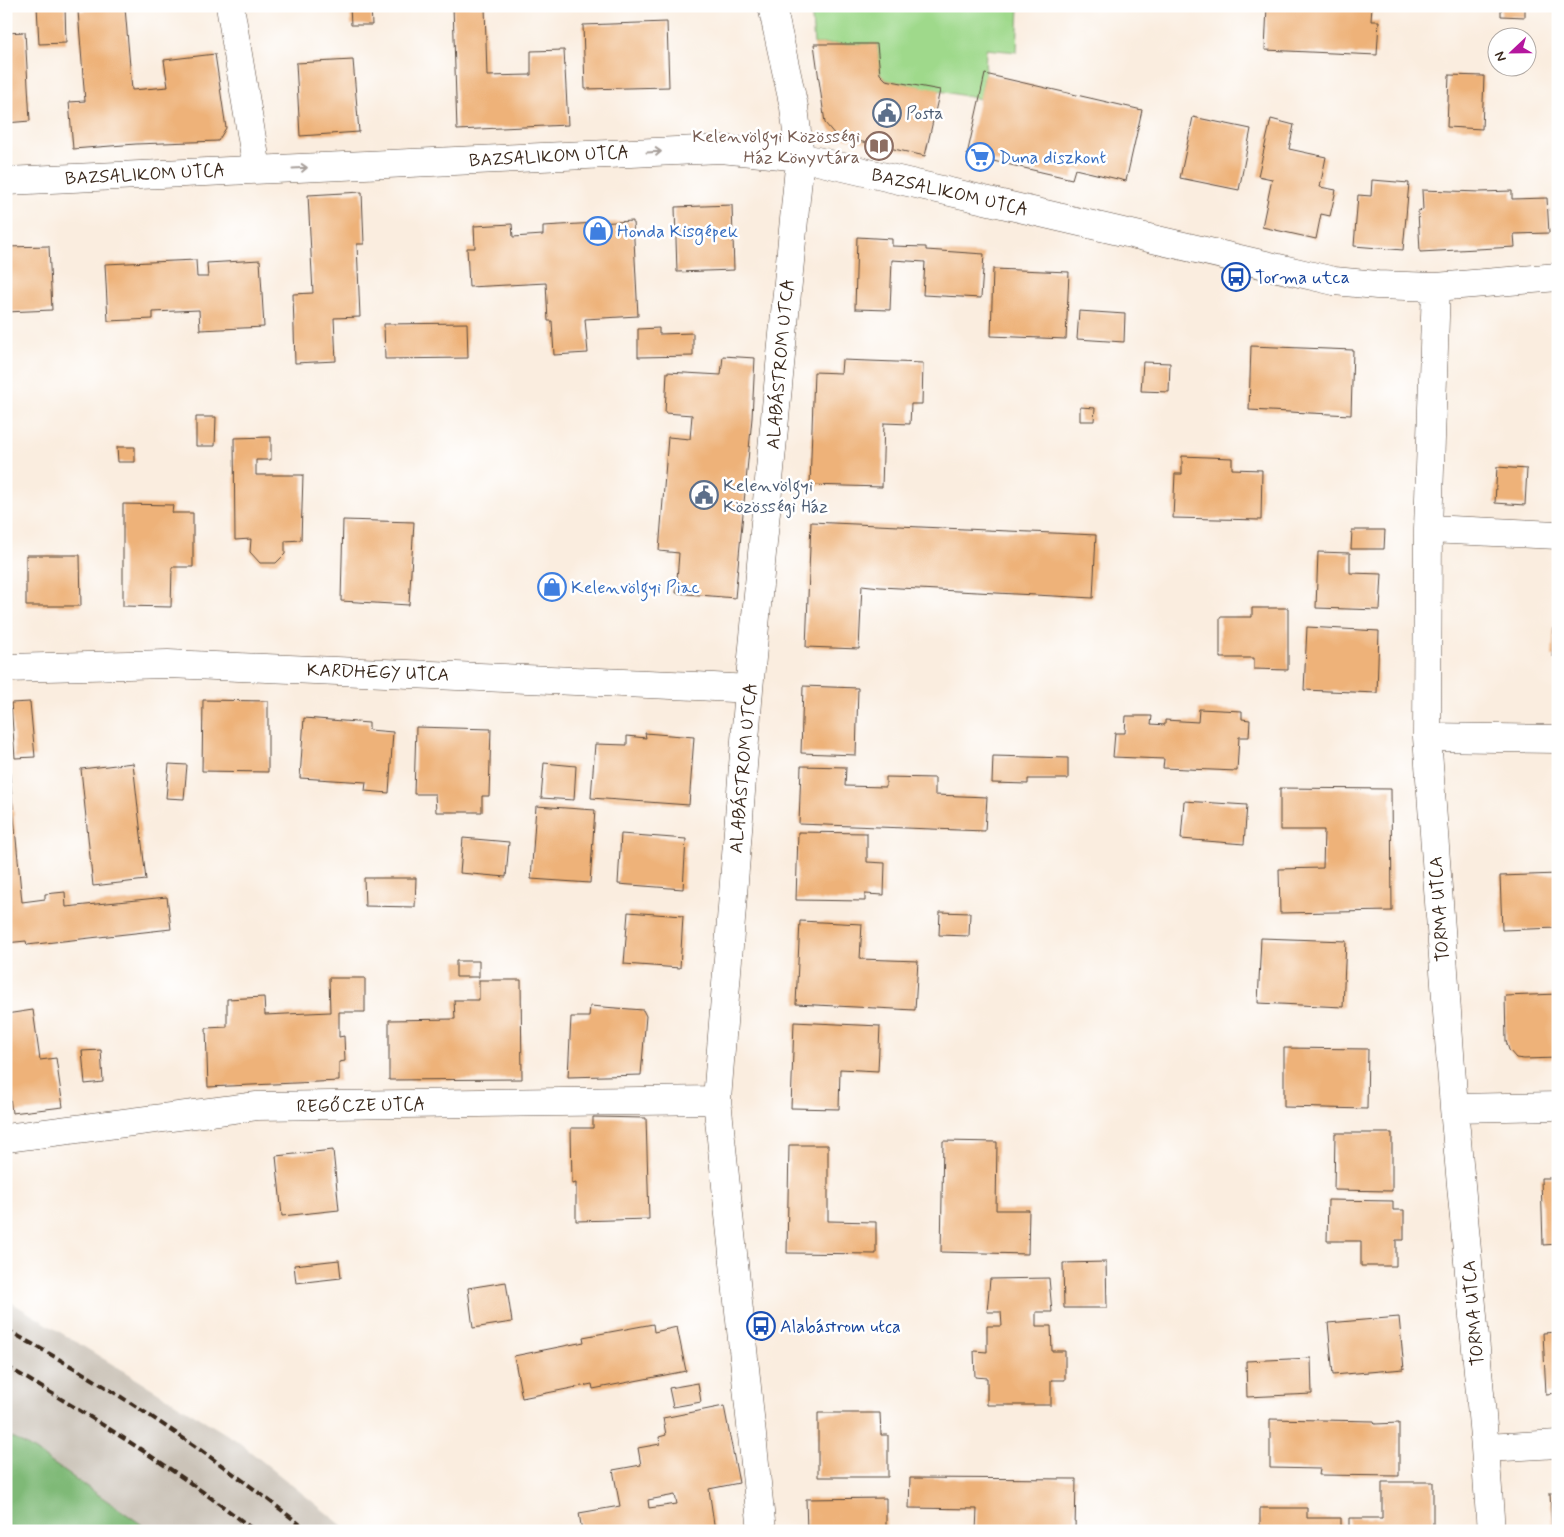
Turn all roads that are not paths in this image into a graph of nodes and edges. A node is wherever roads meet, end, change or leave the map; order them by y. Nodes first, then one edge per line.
1 (230, 6) edge
2 (772, 6) edge
3 (800, 157) junction
4 (257, 169) junction
5 (6, 181) edge
6 (1558, 277) edge
7 (1436, 286) junction
8 (1428, 528) junction
9 (1558, 535) edge
10 (6, 668) edge
11 (750, 689) junction
12 (1427, 737) junction
13 (1558, 739) edge
14 (717, 1100) junction
15 (1558, 1106) edge
16 (1454, 1108) junction
17 (6, 1138) edge
18 (1558, 1444) edge
19 (1485, 1448) junction
20 (762, 1531) edge
21 (1491, 1531) edge

1 - 4 street
2 - 3 street, ALABÁSTROM UTCA
4 -> 3 street, BAZSALIKOM UTCA
3 - 7 street, BAZSALIKOM UTCA
3 - 11 street, ALABÁSTROM UTCA
4 - 5 street, BAZSALIKOM UTCA
6 - 7 street, BAZSALIKOM UTCA
7 - 8 street, TORMA UTCA
8 - 9 street
8 - 12 street, TORMA UTCA
10 - 11 street, KARDHEGY UTCA
11 - 14 street, ALABÁSTROM UTCA
12 - 13 street
12 - 16 street, TORMA UTCA
14 - 17 street, REGŐCZE UTCA
14 - 20 street, ALABÁSTROM UTCA
15 - 16 street
16 - 19 street, TORMA UTCA
18 - 19 street
19 - 21 street, TORMA UTCA

